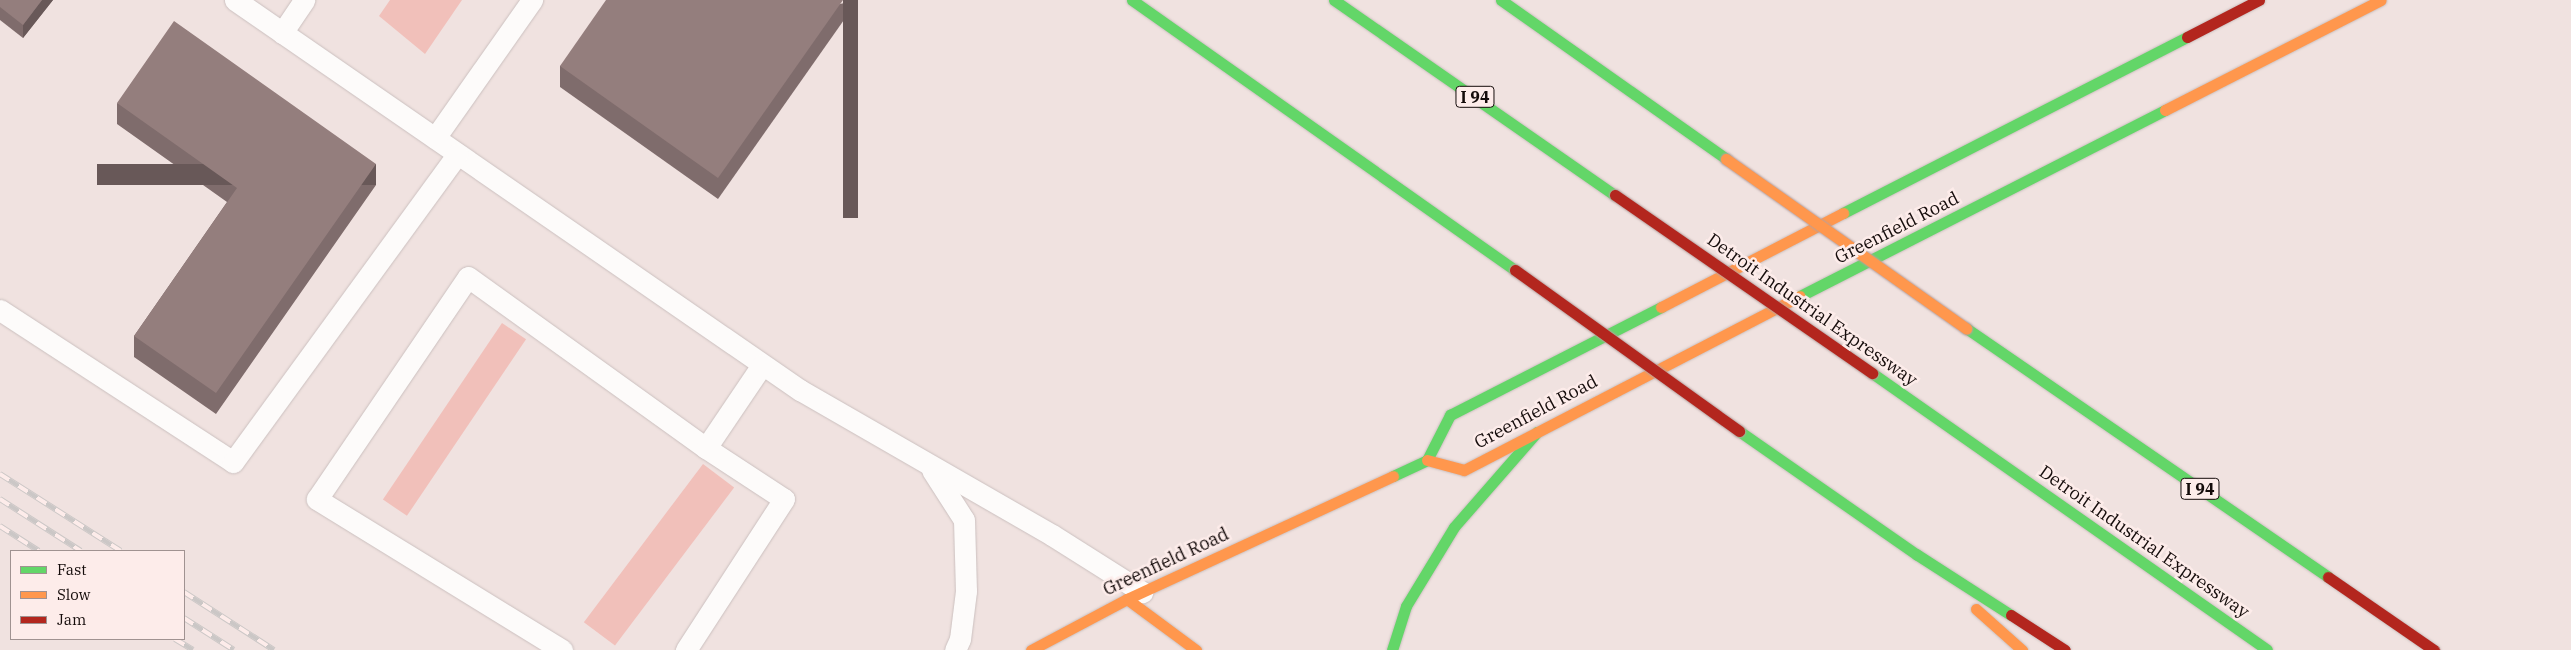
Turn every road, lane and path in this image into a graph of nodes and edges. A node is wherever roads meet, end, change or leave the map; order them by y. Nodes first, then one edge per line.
1 (235, 0) edge
2 (304, 0) edge
3 (532, 0) edge
4 (1132, 0) edge
5 (1334, 0) edge
6 (1502, 0) edge
7 (2259, 0) edge
8 (2381, 0) edge
9 (282, 33) junction
10 (435, 138) junction
11 (458, 154) junction
12 (0, 310) edge
13 (762, 365) junction
14 (1537, 432) junction
15 (706, 448) junction
16 (1427, 460) junction
17 (930, 468) junction
18 (1916, 554) junction
19 (1134, 596) junction
20 (562, 650) edge
21 (686, 650) edge
22 (955, 650) edge
23 (1032, 650) edge
24 (1196, 650) edge
25 (1392, 650) edge
26 (2022, 650) edge
27 (2065, 650) edge
28 (2267, 650) edge
29 (2434, 650) edge

1 - 9 lane
2 - 9 lane
3 - 10 lane
4 - 18 main road, bridge
5 - 28 main road, Detroit Industrial Expressway / I 94, bridge
6 - 29 main road, I 94, bridge
7 - 16 main road
8 - 14 main road, Greenfield Road
9 - 10 lane
10 - 11 lane
11 - 12 lane
11 - 13 lane
13 - 15 lane
13 - 17 lane
14 - 16 main road, Greenfield Road
14 - 25 main road
15 - 20 lane
15 - 21 lane
16 - 19 main road, Greenfield Road
17 - 19 lane
17 - 22 lane
18 - 26 main road
18 - 27 main road
19 - 23 main road, Greenfield Road
19 - 24 main road

